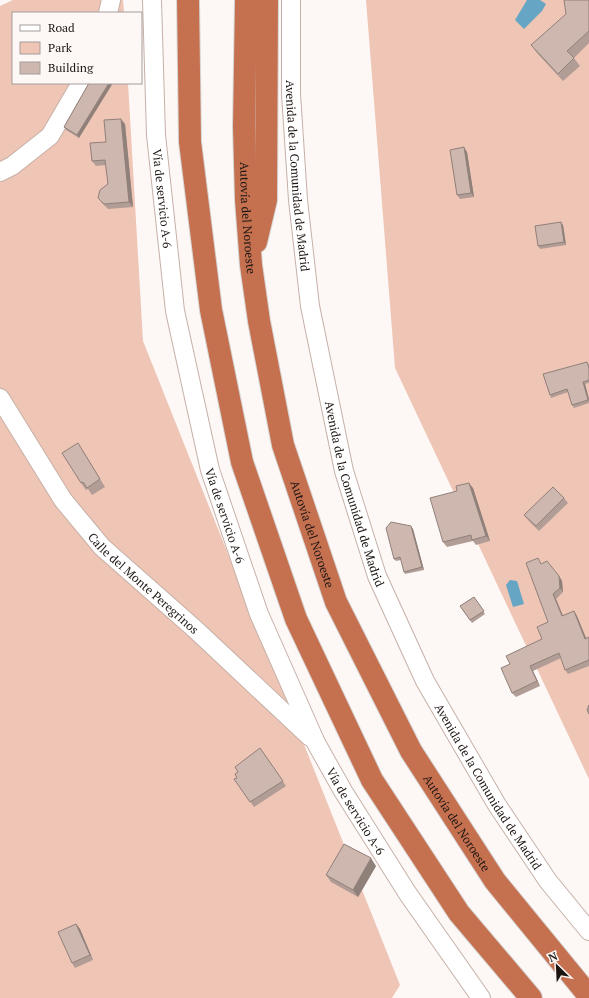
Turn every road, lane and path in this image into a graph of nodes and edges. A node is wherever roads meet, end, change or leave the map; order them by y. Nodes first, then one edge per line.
1 (111, 0) edge
2 (152, 0) edge
3 (188, 0) edge
4 (246, 0) edge
5 (267, 0) edge
6 (291, 0) edge
7 (108, 12) edge
8 (79, 84) edge
9 (0, 172) edge
10 (251, 265) junction
11 (0, 398) edge
12 (316, 743) junction
13 (589, 931) edge
14 (466, 976) junction
15 (589, 996) edge
16 (481, 998) edge
17 (485, 998) edge
18 (531, 998) edge

1 - 7 street
2 - 12 street, Vía de servicio A-6
3 - 18 highway
4 - 10 highway, Autovía del Noroeste
5 - 10 highway
6 - 13 street, Avenida de la Comunidad de Madrid
8 - 9 street
10 - 15 highway, Autovía del Noroeste
11 - 12 street, Calle del Monte Peregrinos
12 - 14 street, Vía de servicio A-6
14 - 16 street
14 - 17 street

